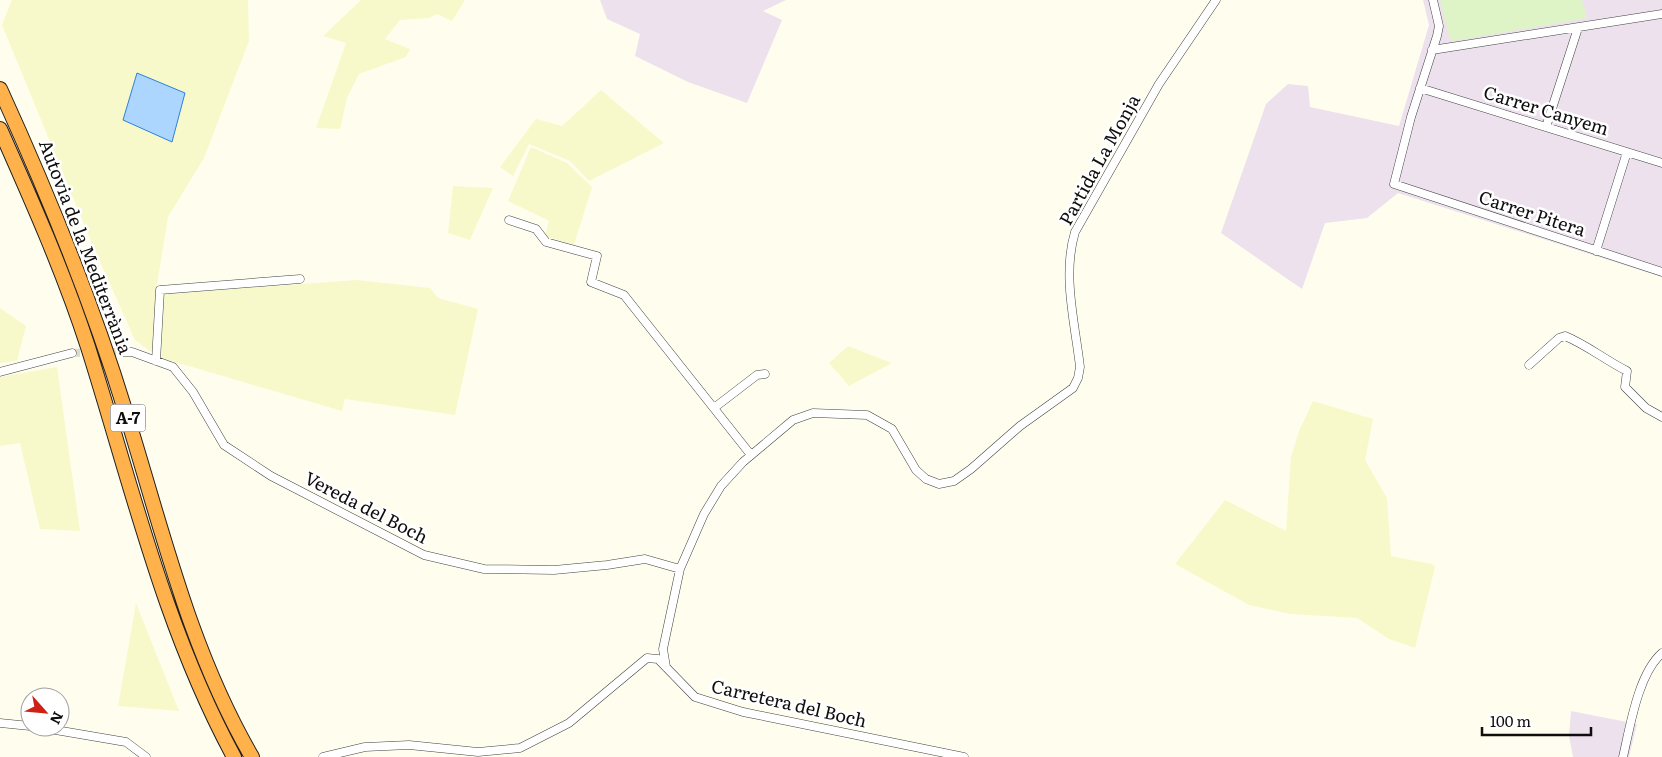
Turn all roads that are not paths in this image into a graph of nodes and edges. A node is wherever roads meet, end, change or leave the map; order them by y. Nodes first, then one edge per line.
1 (1216, 0) edge
2 (1433, 0) edge
3 (1662, 14) edge
4 (1578, 28) junction
5 (1432, 50) junction
6 (1420, 88) junction
7 (0, 89) edge
8 (1546, 127) junction
9 (0, 129) edge
10 (1627, 152) junction
11 (1662, 163) edge
12 (509, 220) dead end
13 (1596, 251) junction
14 (1662, 272) edge
15 (300, 279) dead end
16 (122, 352) tunnel mouth
17 (72, 354) tunnel mouth
18 (156, 361) junction
19 (1529, 365) dead end
20 (0, 372) edge
21 (765, 374) dead end
22 (714, 408) junction
23 (1662, 416) edge
24 (751, 455) junction
25 (680, 569) junction
26 (1662, 653) edge
27 (666, 667) junction
28 (0, 723) edge
29 (20, 725) edge
30 (70, 732) edge
31 (514, 749) junction
32 (250, 753) edge
33 (146, 757) edge
34 (234, 757) edge
35 (323, 757) edge
36 (511, 757) edge
37 (964, 757) edge
38 (1623, 757) edge

1 - 24 street, Partida La Monja
2 - 5 street
3 - 4 street
4 - 5 street
4 - 8 street
5 - 6 street
6 - 8 street, Carrer Canyem
6 - 13 street, Carrer Pitera
7 - 32 highway, Autovia de la Mediterrània / A-7
8 - 10 street, Carrer Canyem
9 - 34 highway, Autovia de la Mediterrània / A-7
10 - 11 street, Carrer Canyem
10 - 13 street
12 - 22 street
13 - 14 street, Carrer Pitera
15 - 18 street
16 - 18 street, Vereda del Boch
17 - 20 street
18 - 25 street, Vereda del Boch
19 - 23 street
21 - 22 street
22 - 24 street
24 - 25 street
25 - 27 street
26 - 38 street
27 - 31 street, Carretera del Boch
27 - 37 street, Carretera del Boch
28 - 29 street
30 - 33 street
31 - 35 street, Carretera del Boch
31 - 36 street

